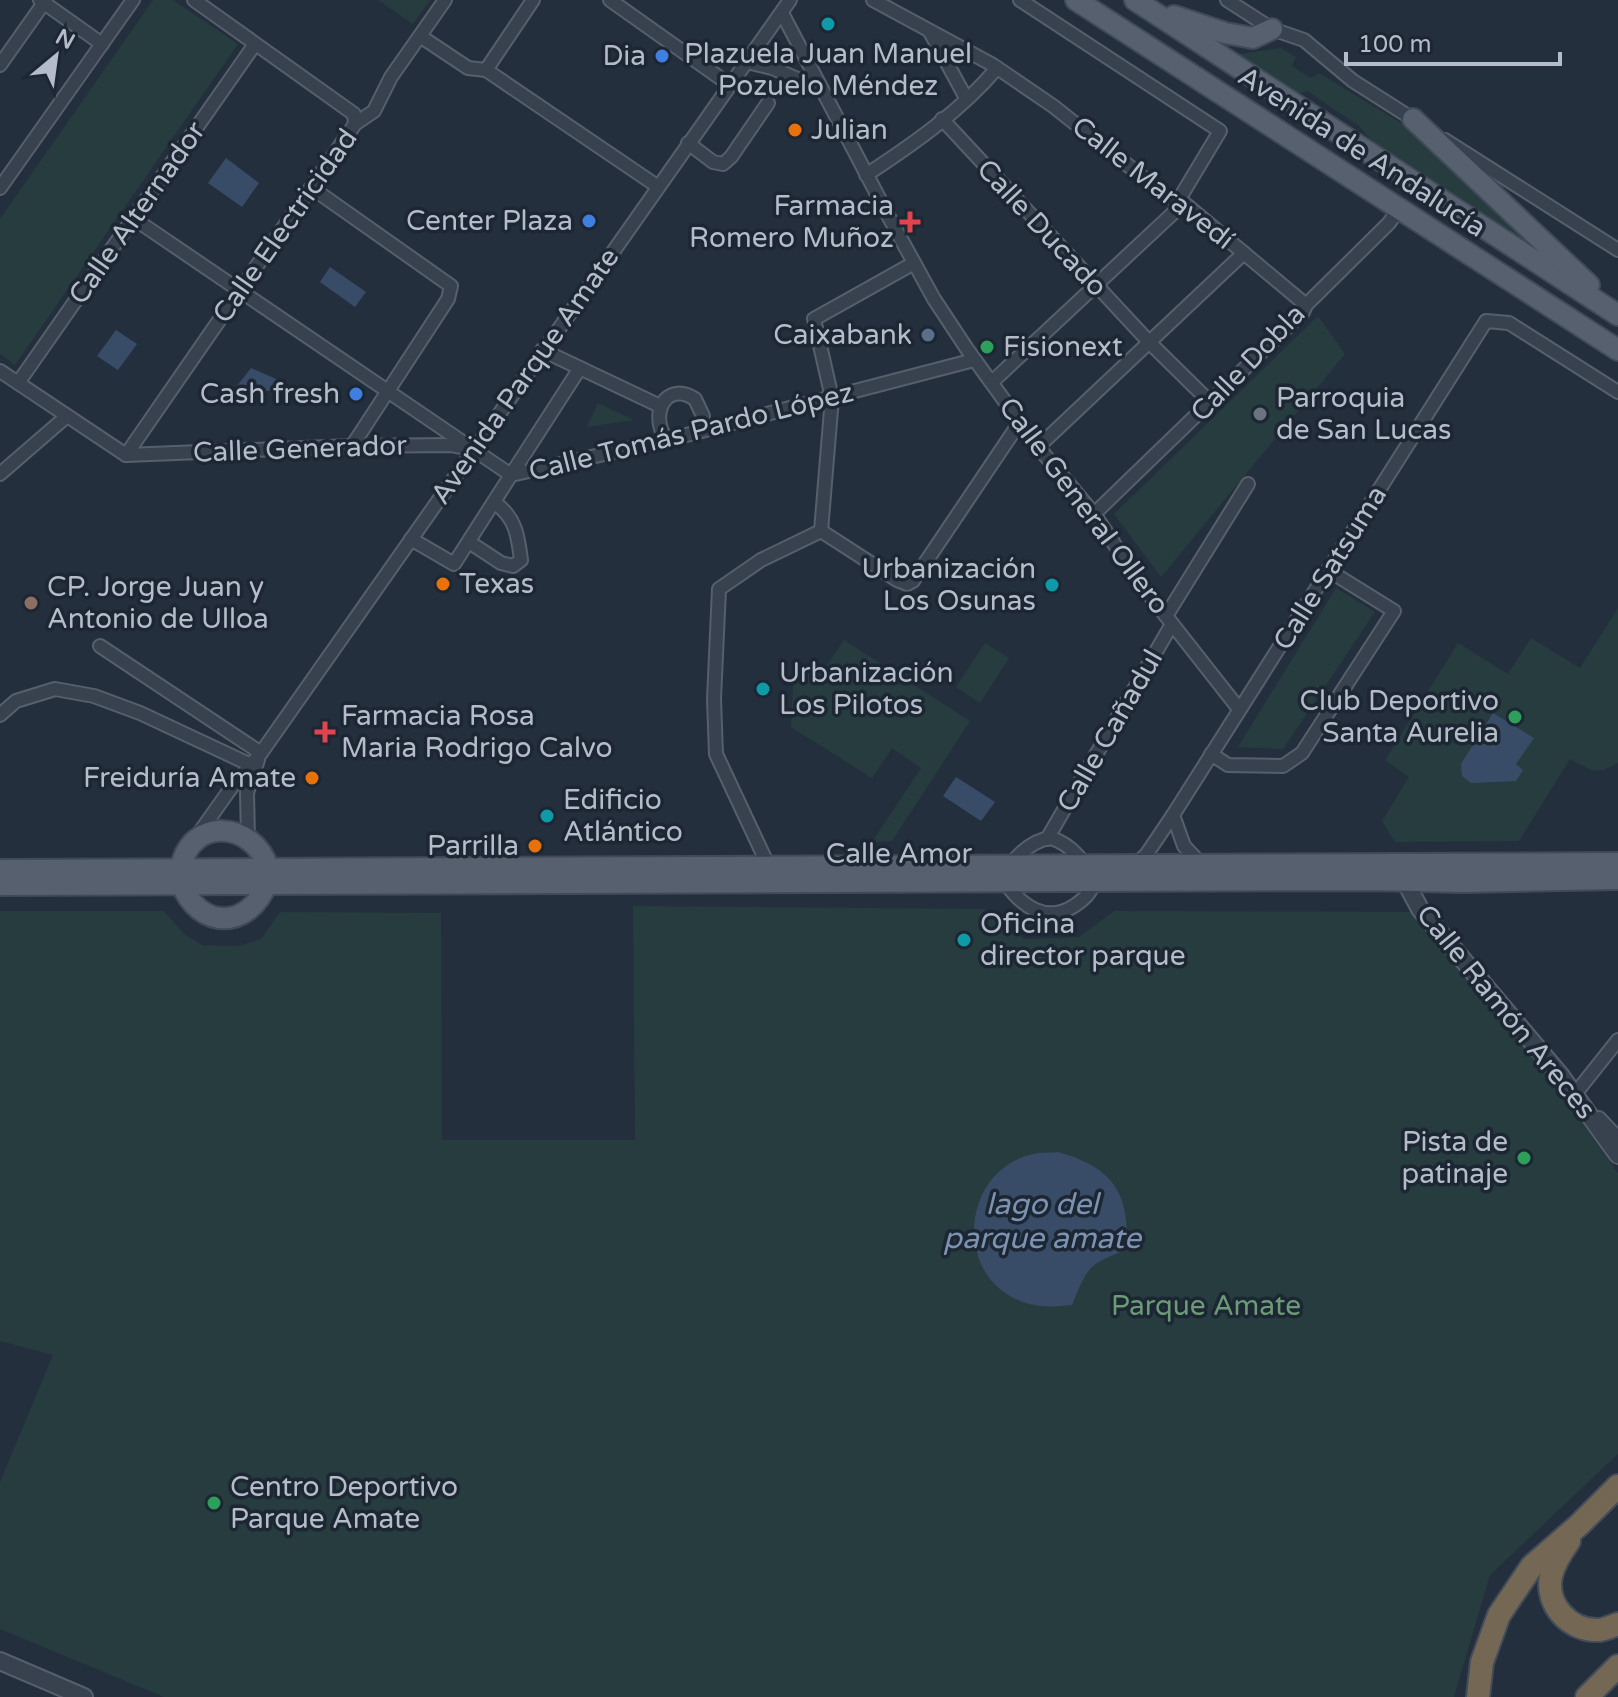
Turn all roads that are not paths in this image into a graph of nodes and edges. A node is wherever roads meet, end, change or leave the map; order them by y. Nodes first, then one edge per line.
1 (133, 0) edge
2 (194, 0) edge
3 (445, 0) edge
4 (533, 0) edge
5 (610, 0) edge
6 (790, 0) edge
7 (873, 0) edge
8 (1020, 0) edge
9 (1076, 0) edge
10 (1227, 0) edge
11 (43, 1) edge
12 (1140, 3) edge
13 (782, 13) junction
14 (928, 29) junction
15 (1272, 29) junction
16 (420, 36) junction
17 (102, 44) junction
18 (255, 44) junction
19 (747, 62) junction
20 (0, 65) edge
21 (997, 68) junction
22 (486, 70) junction
23 (730, 85) junction
24 (819, 88) junction
25 (966, 98) junction
26 (768, 103) dead end
27 (942, 119) junction
28 (1413, 119) junction
29 (355, 124) junction
30 (688, 143) junction
31 (866, 175) junction
32 (657, 186) junction
33 (0, 188) edge
34 (312, 188) junction
35 (1181, 202) junction
36 (1399, 209) junction
37 (133, 218) junction
38 (1618, 250) edge
39 (1244, 253) junction
40 (914, 263) junction
41 (1097, 286) junction
42 (239, 290) junction
43 (1306, 305) junction
44 (1618, 314) edge
45 (1150, 343) junction
46 (542, 350) junction
47 (1618, 350) edge
48 (974, 360) junction
49 (580, 368) junction
50 (0, 371) edge
51 (992, 382) junction
52 (18, 383) junction
53 (388, 391) junction
54 (1618, 392) edge
55 (832, 398) junction
56 (1211, 403) junction
57 (660, 406) junction
58 (67, 416) junction
59 (1020, 422) junction
60 (700, 431) junction
61 (671, 439) junction
62 (352, 446) junction
63 (1038, 447) junction
64 (473, 450) junction
65 (126, 455) junction
66 (0, 474) edge
67 (511, 475) junction
68 (1248, 484) dead end
69 (495, 503) junction
70 (1094, 514) junction
71 (821, 531) junction
72 (411, 539) junction
73 (469, 542) junction
74 (1328, 570) junction
75 (1169, 620) junction
76 (100, 646) dead end
77 (1239, 709) junction
78 (0, 715) edge
79 (261, 753) junction
80 (1211, 754) junction
81 (251, 765) junction
82 (1173, 815) junction
83 (248, 838) junction
84 (1047, 839) junction
85 (1618, 863) edge
86 (1134, 865) junction
87 (1202, 865) junction
88 (183, 867) junction
89 (769, 867) junction
90 (0, 870) edge
91 (1404, 873) junction
92 (1006, 874) junction
93 (268, 876) junction
94 (1098, 877) junction
95 (1618, 879) edge
96 (0, 885) edge
97 (1618, 1040) edge
98 (1575, 1094) junction
99 (1618, 1138) edge
100 (1618, 1155) edge
101 (1618, 1486) edge
102 (1579, 1525) junction
103 (1618, 1624) edge
104 (0, 1661) edge
105 (1618, 1666) edge
106 (84, 1697) edge
107 (1478, 1697) edge
108 (1587, 1697) edge

1 - 17 street
2 - 18 street
3 - 16 street, Calle Electricidad
4 - 22 street
5 - 23 street
6 - 13 street, Avenida Parque Amate
7 - 14 street, Calle Maravedí
8 - 35 street
9 - 36 main road, Avenida de Andalucía
10 - 15 street
11 - 17 street
11 - 20 street
12 - 15 main road
12 - 44 main road, Avenida de Andalucía
13 - 19 street, Avenida Parque Amate
13 - 24 street, Calle General Ollero
14 - 21 street, Calle Maravedí
14 - 25 street
15 - 28 street
16 - 22 street
16 - 29 street, Calle Electricidad
17 - 33 street
18 - 29 street
18 - 37 street, Calle Alternador
19 - 23 street, Avenida Parque Amate
19 - 24 street
21 - 25 street
21 - 35 street, Calle Maravedí
22 - 32 street
23 - 30 street, Avenida Parque Amate
24 - 31 street, Calle General Ollero
25 - 27 street
26 - 30 street
27 - 31 street
27 - 41 street, Calle Ducado
28 - 38 street
28 - 44 main road
29 - 34 street, Calle Electricidad
30 - 32 street, Avenida Parque Amate
31 - 40 street, Calle General Ollero
32 - 46 street, Avenida Parque Amate
34 - 42 street, Calle Electricidad
34 - 53 street
35 - 39 street, Calle Maravedí
35 - 41 street
36 - 43 street, Calle Dobla
36 - 47 main road, Avenida de Andalucía
37 - 42 street
37 - 52 street, Calle Alternador
39 - 43 street, Calle Maravedí
39 - 45 street
40 - 48 street, Calle General Ollero
40 - 55 street
41 - 45 street, Calle Ducado
41 - 51 street
42 - 53 street
42 - 65 street, Calle Electricidad
43 - 56 street, Calle Dobla
45 - 56 street, Calle Ducado
45 - 63 street
46 - 49 street
46 - 64 street, Avenida Parque Amate
48 - 51 street, Calle General Ollero
48 - 55 street, Calle Tomás Pardo López
49 - 57 street
49 - 67 street
50 - 52 street
51 - 59 street, Calle General Ollero
52 - 58 street
53 - 62 street
53 - 64 street
54 - 74 street, Calle Satsuma
55 - 60 street, Calle Tomás Pardo López
55 - 71 street
56 - 70 street, Calle Dobla
57 - 60 street
57 - 61 street
58 - 65 street
58 - 66 street
59 - 63 street, Calle General Ollero
59 - 71 street
60 - 61 street, Calle Tomás Pardo López
61 - 67 street, Calle Tomás Pardo López
62 - 64 street, Calle Generador
62 - 65 street, Calle Generador
63 - 70 street, Calle General Ollero
64 - 67 street
64 - 72 street, Avenida Parque Amate
67 - 69 street, Calle Tomás Pardo López
68 - 75 street, Calle Cañadul
69 - 73 street, Calle Tomás Pardo López
69 - 73 street
70 - 75 street, Calle General Ollero
71 - 89 street
72 - 73 street, Calle Tomás Pardo López
72 - 79 street, Avenida Parque Amate
74 - 77 street, Calle Satsuma
74 - 80 street
75 - 77 street, Calle General Ollero
75 - 84 street, Calle Cañadul
76 - 79 street
77 - 80 street, Calle Satsuma
78 - 81 street
79 - 81 street, Avenida Parque Amate
79 - 83 street, Avenida Parque Amate
80 - 82 street, Calle Satsuma
81 - 88 street, Avenida Parque Amate
82 - 86 street, Calle Satsuma
82 - 87 street
83 - 88 main road
83 - 93 main road
84 - 92 street
84 - 94 street
85 - 91 main road, Calle Amor
86 - 87 main road, Calle Amor
86 - 94 main road, Calle Amor
86 - 94 street, Calle Satsuma
87 - 91 main road, Calle Amor
88 - 90 main road
88 - 93 main road, Calle Amor
88 - 93 main road
88 - 96 main road
89 - 92 main road, Calle Amor
89 - 93 main road, Calle Amor
91 - 94 main road, Calle Amor
91 - 95 main road, Calle Amor
91 - 98 street, Calle Ramón Areces
92 - 93 main road, Calle Amor
92 - 94 main road, Calle Amor
92 - 94 street, Calle Satsuma
97 - 98 street
98 - 99 street
98 - 100 street, Calle Ramón Areces
101 - 102 highway
102 - 103 highway
102 - 107 highway
104 - 106 street
105 - 108 highway

